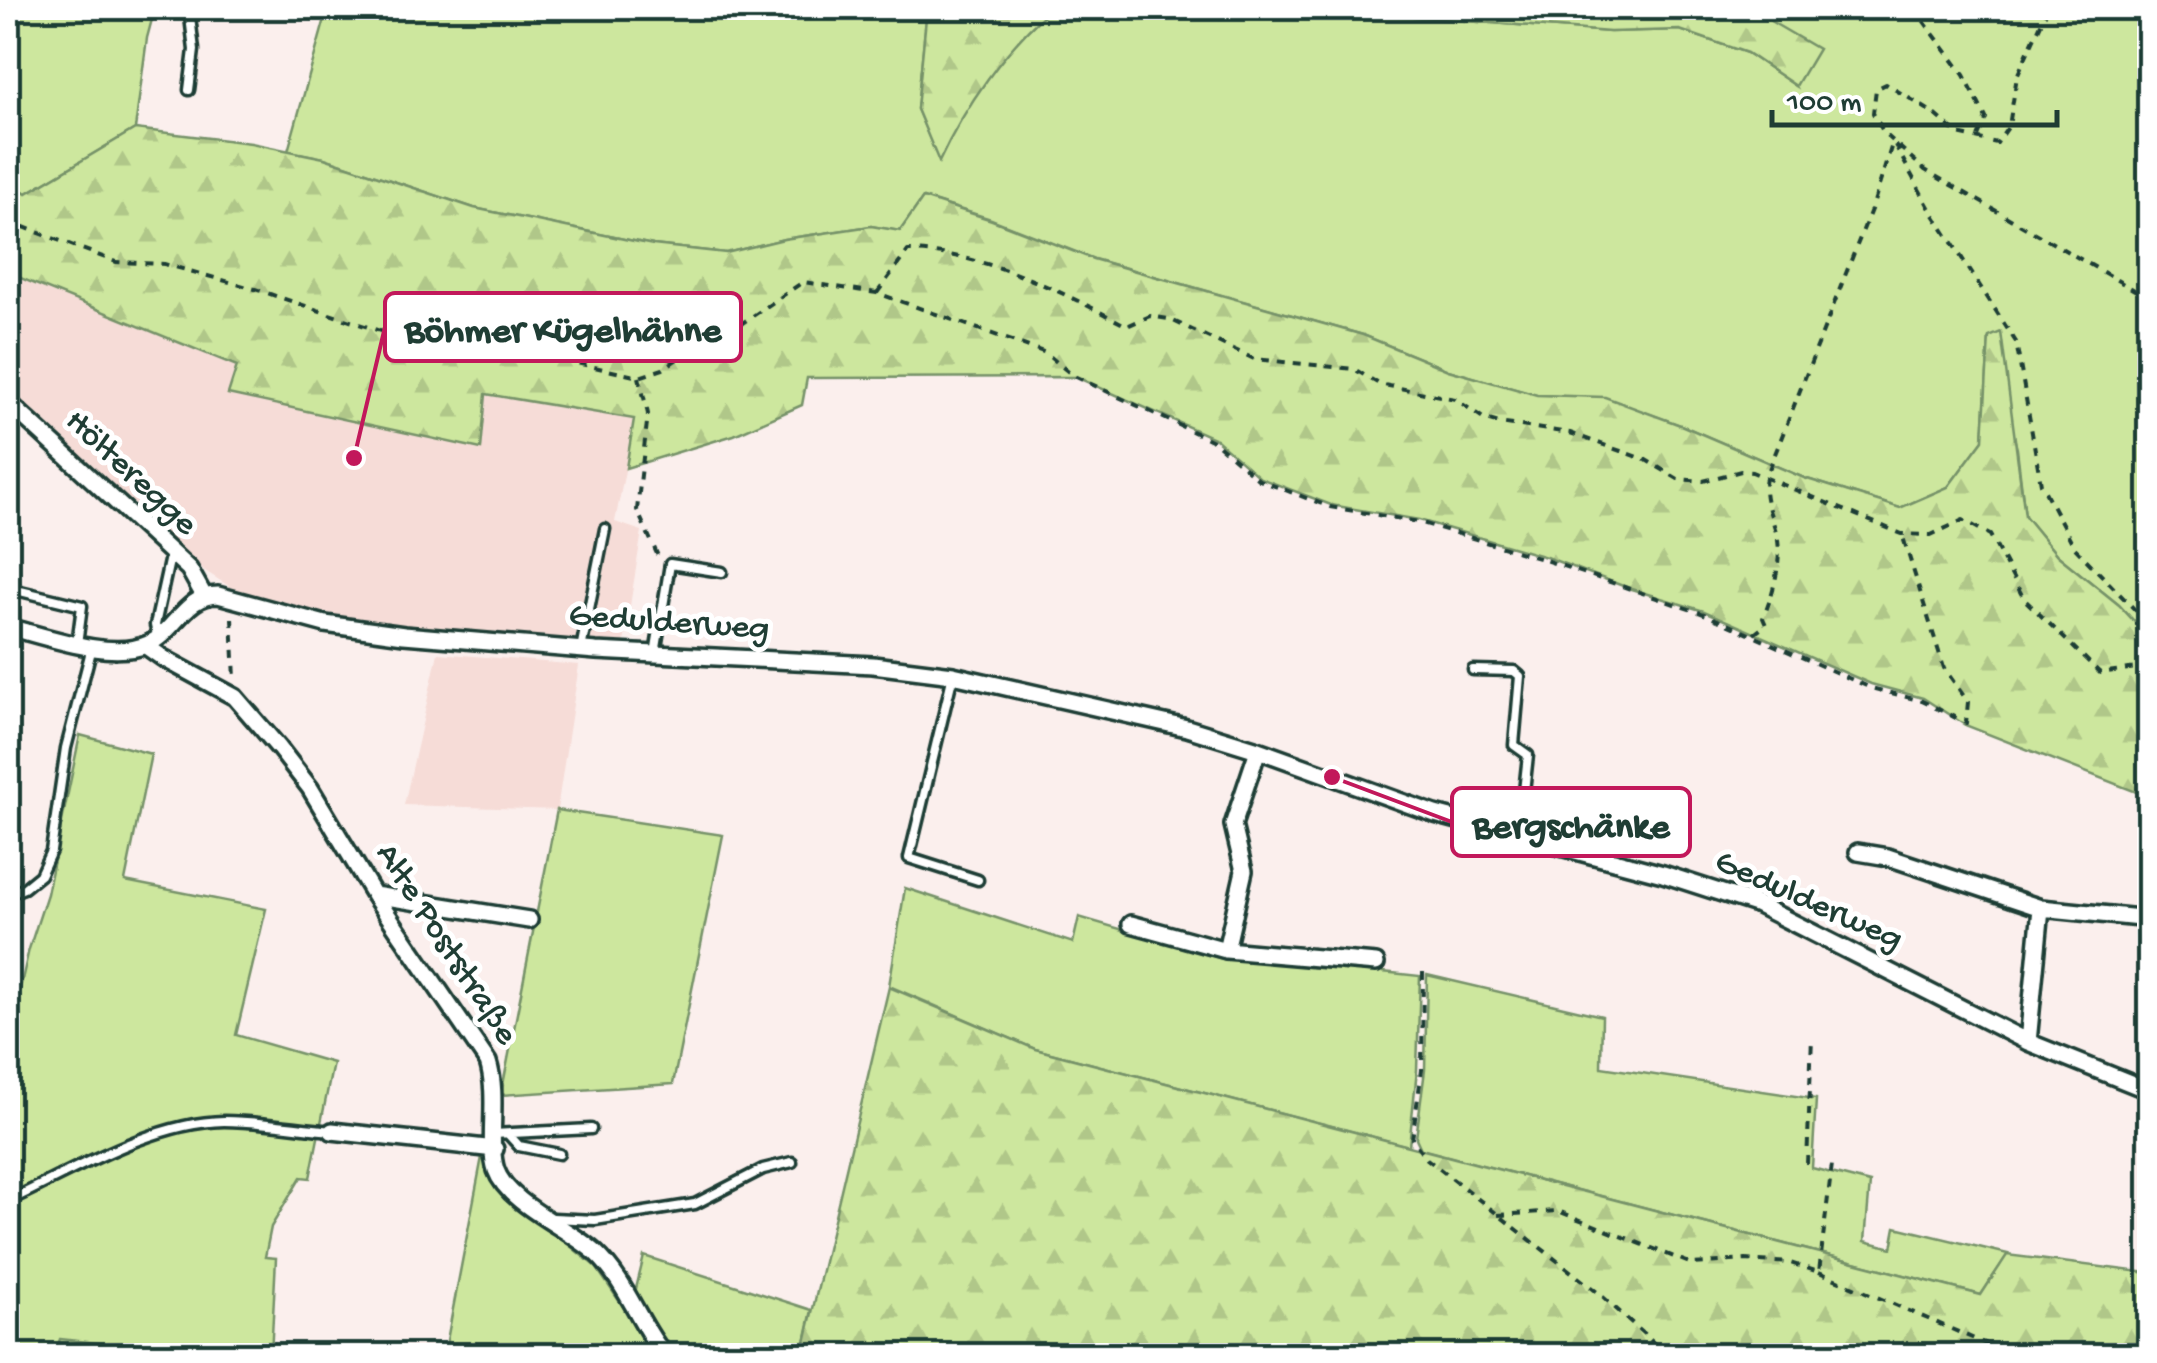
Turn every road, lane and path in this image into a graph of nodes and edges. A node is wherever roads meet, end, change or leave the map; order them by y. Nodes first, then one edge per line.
1 (189, 8) edge
2 (1914, 8) edge
3 (2048, 8) edge
4 (189, 90) dead end
5 (1978, 137) junction
6 (1893, 141) junction
7 (8, 221) edge
8 (877, 293) junction
9 (2150, 299) edge
10 (639, 377) junction
11 (8, 402) edge
12 (1766, 477) junction
13 (605, 529) dead end
14 (1902, 534) junction
15 (171, 552) junction
16 (670, 564) junction
17 (722, 572) dead end
18 (8, 588) edge
19 (204, 596) junction
20 (8, 627) edge
21 (233, 632) dead end
22 (1752, 636) junction
23 (152, 642) junction
24 (84, 646) junction
25 (581, 650) junction
26 (655, 654) junction
27 (2149, 665) edge
28 (1473, 670) dead end
29 (953, 675) junction
30 (236, 697) junction
31 (1258, 750) junction
32 (1520, 837) junction
33 (1858, 852) dead end
34 (978, 880) dead end
35 (8, 894) edge
36 (374, 895) junction
37 (2041, 908) junction
38 (2150, 919) edge
39 (530, 920) dead end
40 (1131, 924) dead end
41 (1226, 950) junction
42 (1376, 963) dead end
43 (1424, 972) dead end
44 (1812, 1037) dead end
45 (2028, 1042) junction
46 (2150, 1091) edge
47 (591, 1128) dead end
48 (332, 1131) joint
49 (499, 1139) junction
50 (559, 1154) dead end
51 (792, 1162) dead end
52 (1807, 1164) dead end
53 (1832, 1164) dead end
54 (8, 1201) edge
55 (1498, 1215) junction
56 (546, 1217) junction
57 (1819, 1272) junction
58 (665, 1356) edge
59 (1156, 1356) edge
60 (1170, 1356) edge
61 (1668, 1356) edge
62 (2014, 1356) edge

1 - 4 lane
2 - 5 path
3 - 5 path
5 - 6 path
6 - 9 path
6 - 12 path
6 - 27 path
7 - 10 path
8 - 10 path
8 - 12 path
8 - 22 path
10 - 16 path
11 - 15 street, Hölteregge
12 - 14 path
12 - 22 path
13 - 25 lane
14 - 22 path
14 - 27 path
15 - 19 street, Hölteregge
15 - 23 lane
16 - 17 lane
16 - 26 lane
18 - 24 lane
19 - 23 street
19 - 25 street, Gedulderweg
20 - 24 street
21 - 30 path
23 - 24 street
23 - 30 street, Alte Poststraße
24 - 35 lane
25 - 26 street, Gedulderweg
26 - 29 street, Gedulderweg
28 - 32 lane
29 - 31 street, Gedulderweg
29 - 34 lane
30 - 36 street, Alte Poststraße
31 - 32 street, Gedulderweg
31 - 41 street
32 - 45 street, Gedulderweg
33 - 37 street
36 - 39 street
36 - 49 street, Alte Poststraße
37 - 38 street
37 - 45 street
40 - 41 street
41 - 42 street
43 - 55 path
44 - 52 path
45 - 46 street, Gedulderweg
47 - 49 lane
48 - 49 street
48 - 54 lane
49 - 50 lane
49 - 56 street, Alte Poststraße
51 - 56 lane
53 - 57 path
55 - 57 path
55 - 61 path
56 - 58 street, Alte Poststraße
57 - 62 path
59 - 60 path

